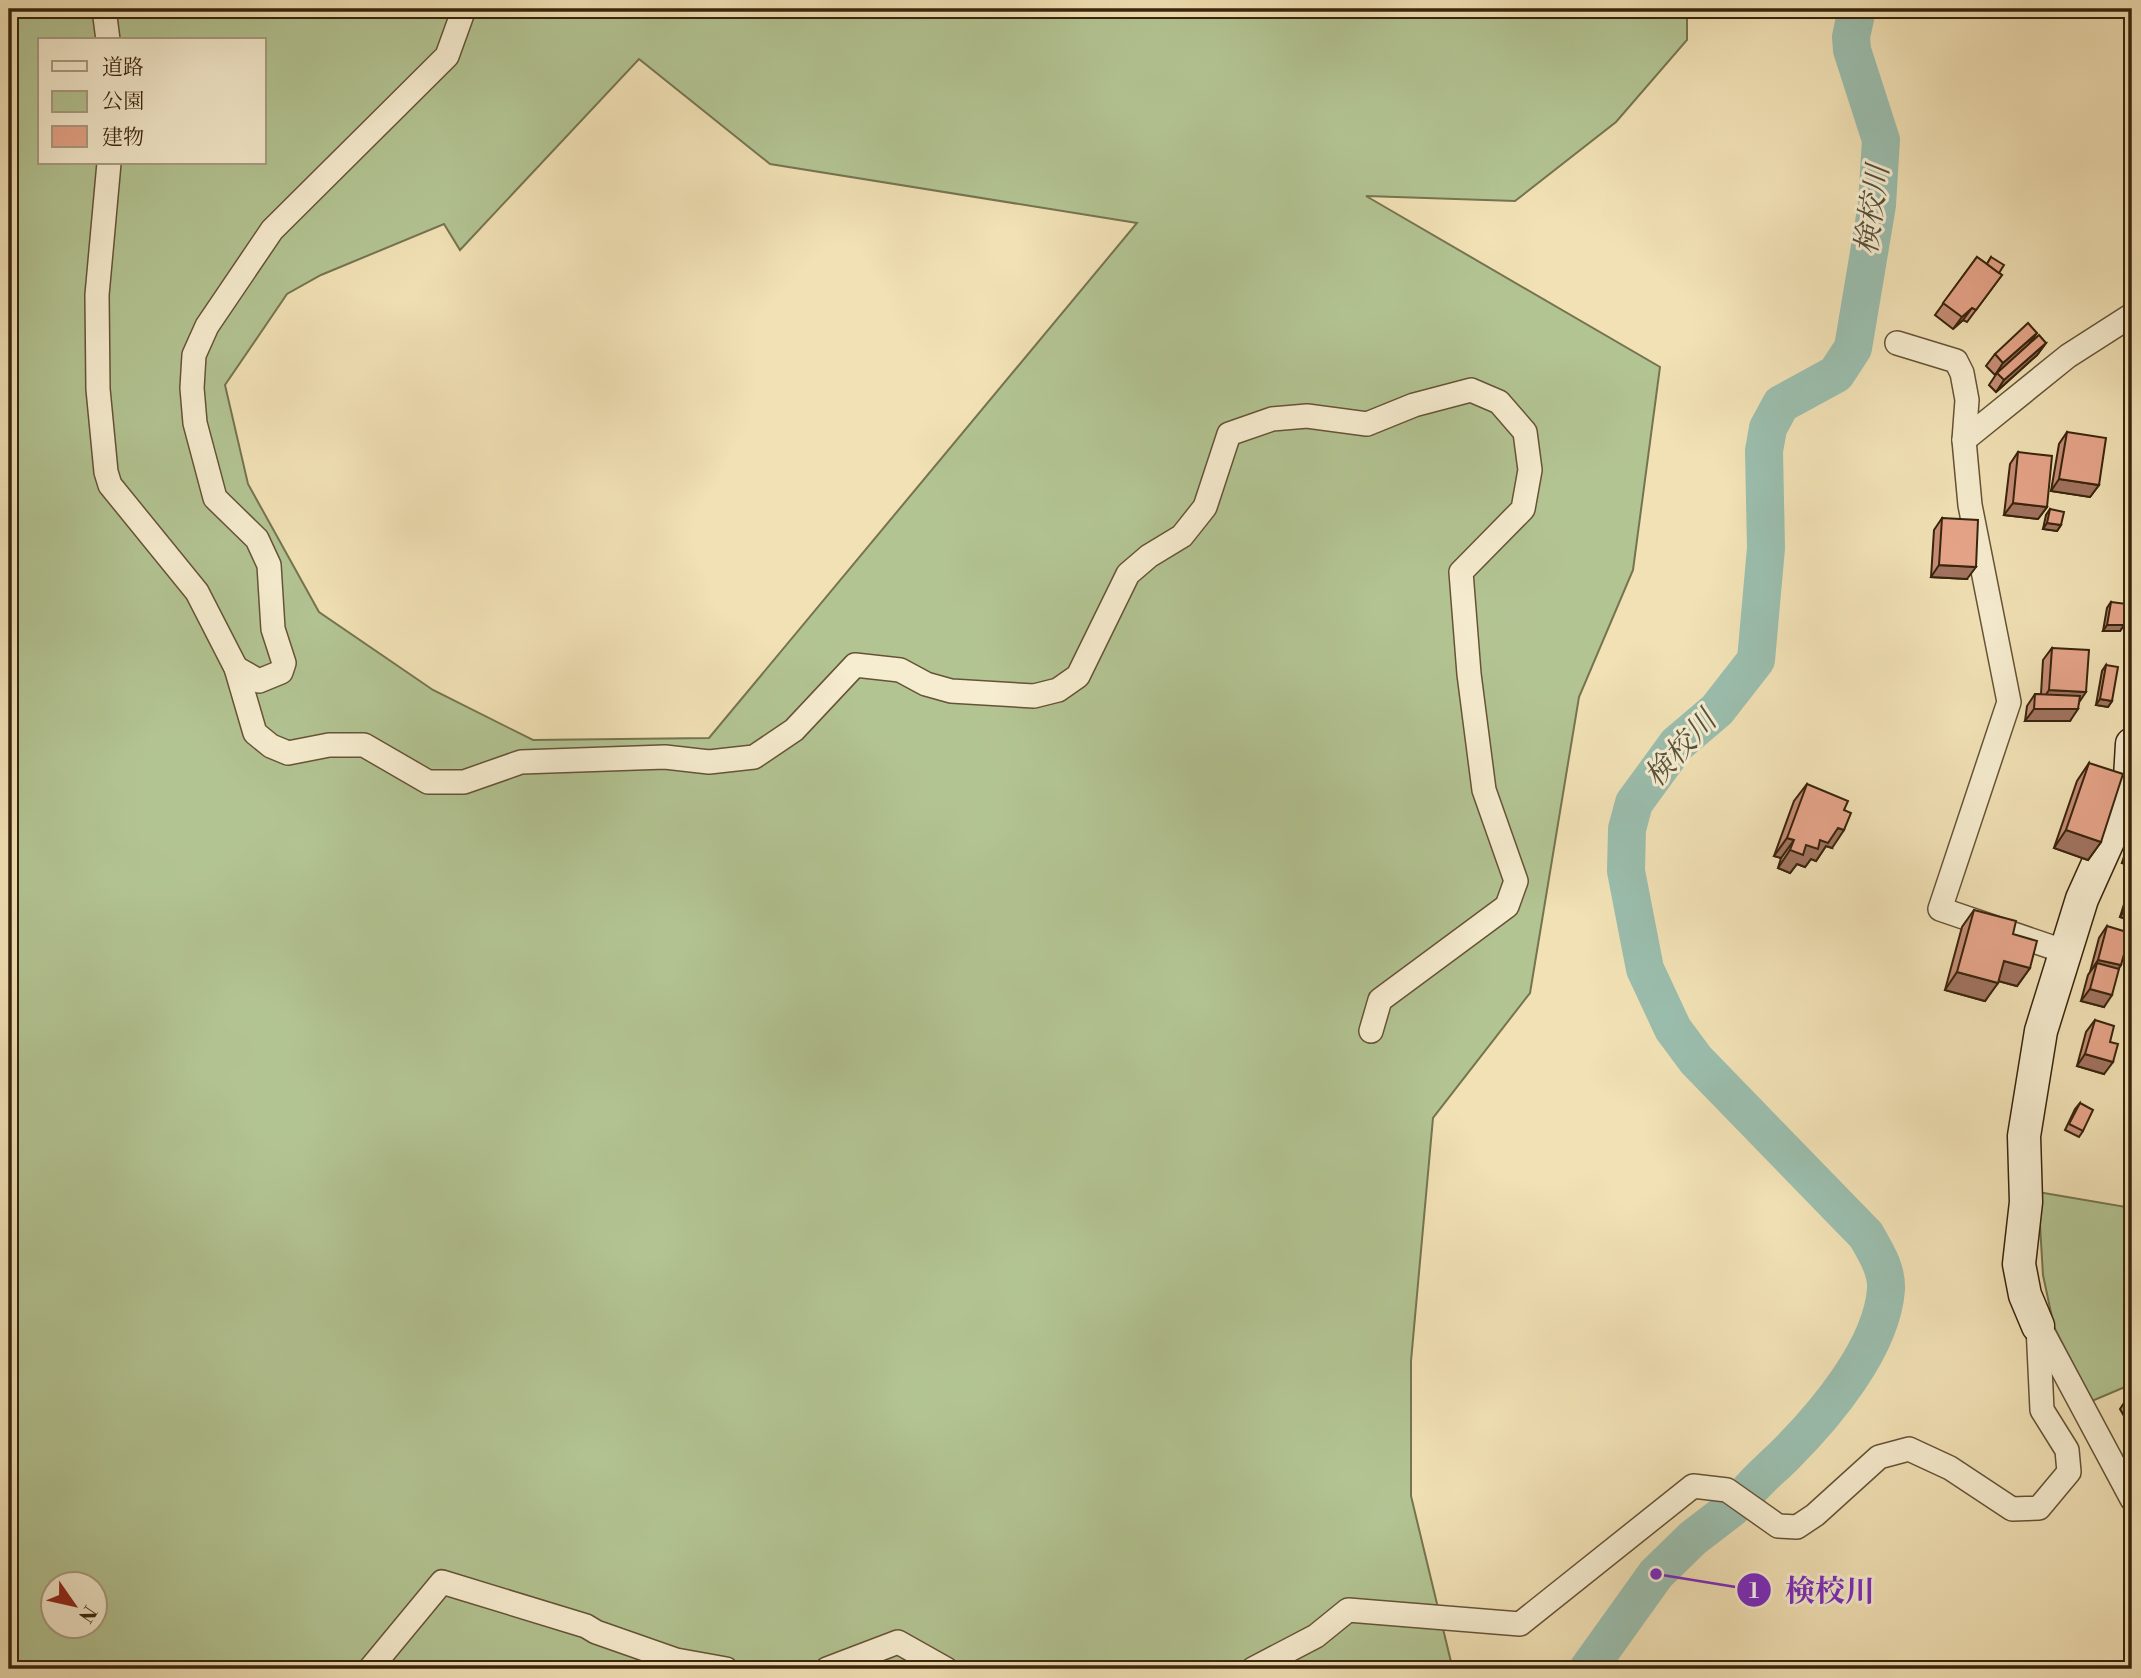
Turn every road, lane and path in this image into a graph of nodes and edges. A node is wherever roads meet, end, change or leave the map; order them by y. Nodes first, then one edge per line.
1 (104, 9) edge
2 (464, 9) edge
3 (108, 38) edge
4 (109, 164) edge
5 (2132, 315) edge
6 (1898, 343) dead end
7 (1964, 440) junction
8 (236, 668) junction
9 (2132, 744) edge
10 (2066, 952) junction
11 (1371, 1031) dead end
12 (2038, 1325) junction
13 (2132, 1499) edge
14 (370, 1669) edge
15 (726, 1669) edge
16 (827, 1669) edge
17 (946, 1669) edge
18 (1253, 1669) edge

1 - 3 street
2 - 8 street
4 - 8 street
5 - 7 street
6 - 7 street
7 - 10 street
8 - 11 street
9 - 10 street
10 - 12 street
12 - 13 street
12 - 18 street
14 - 15 street
16 - 17 street

